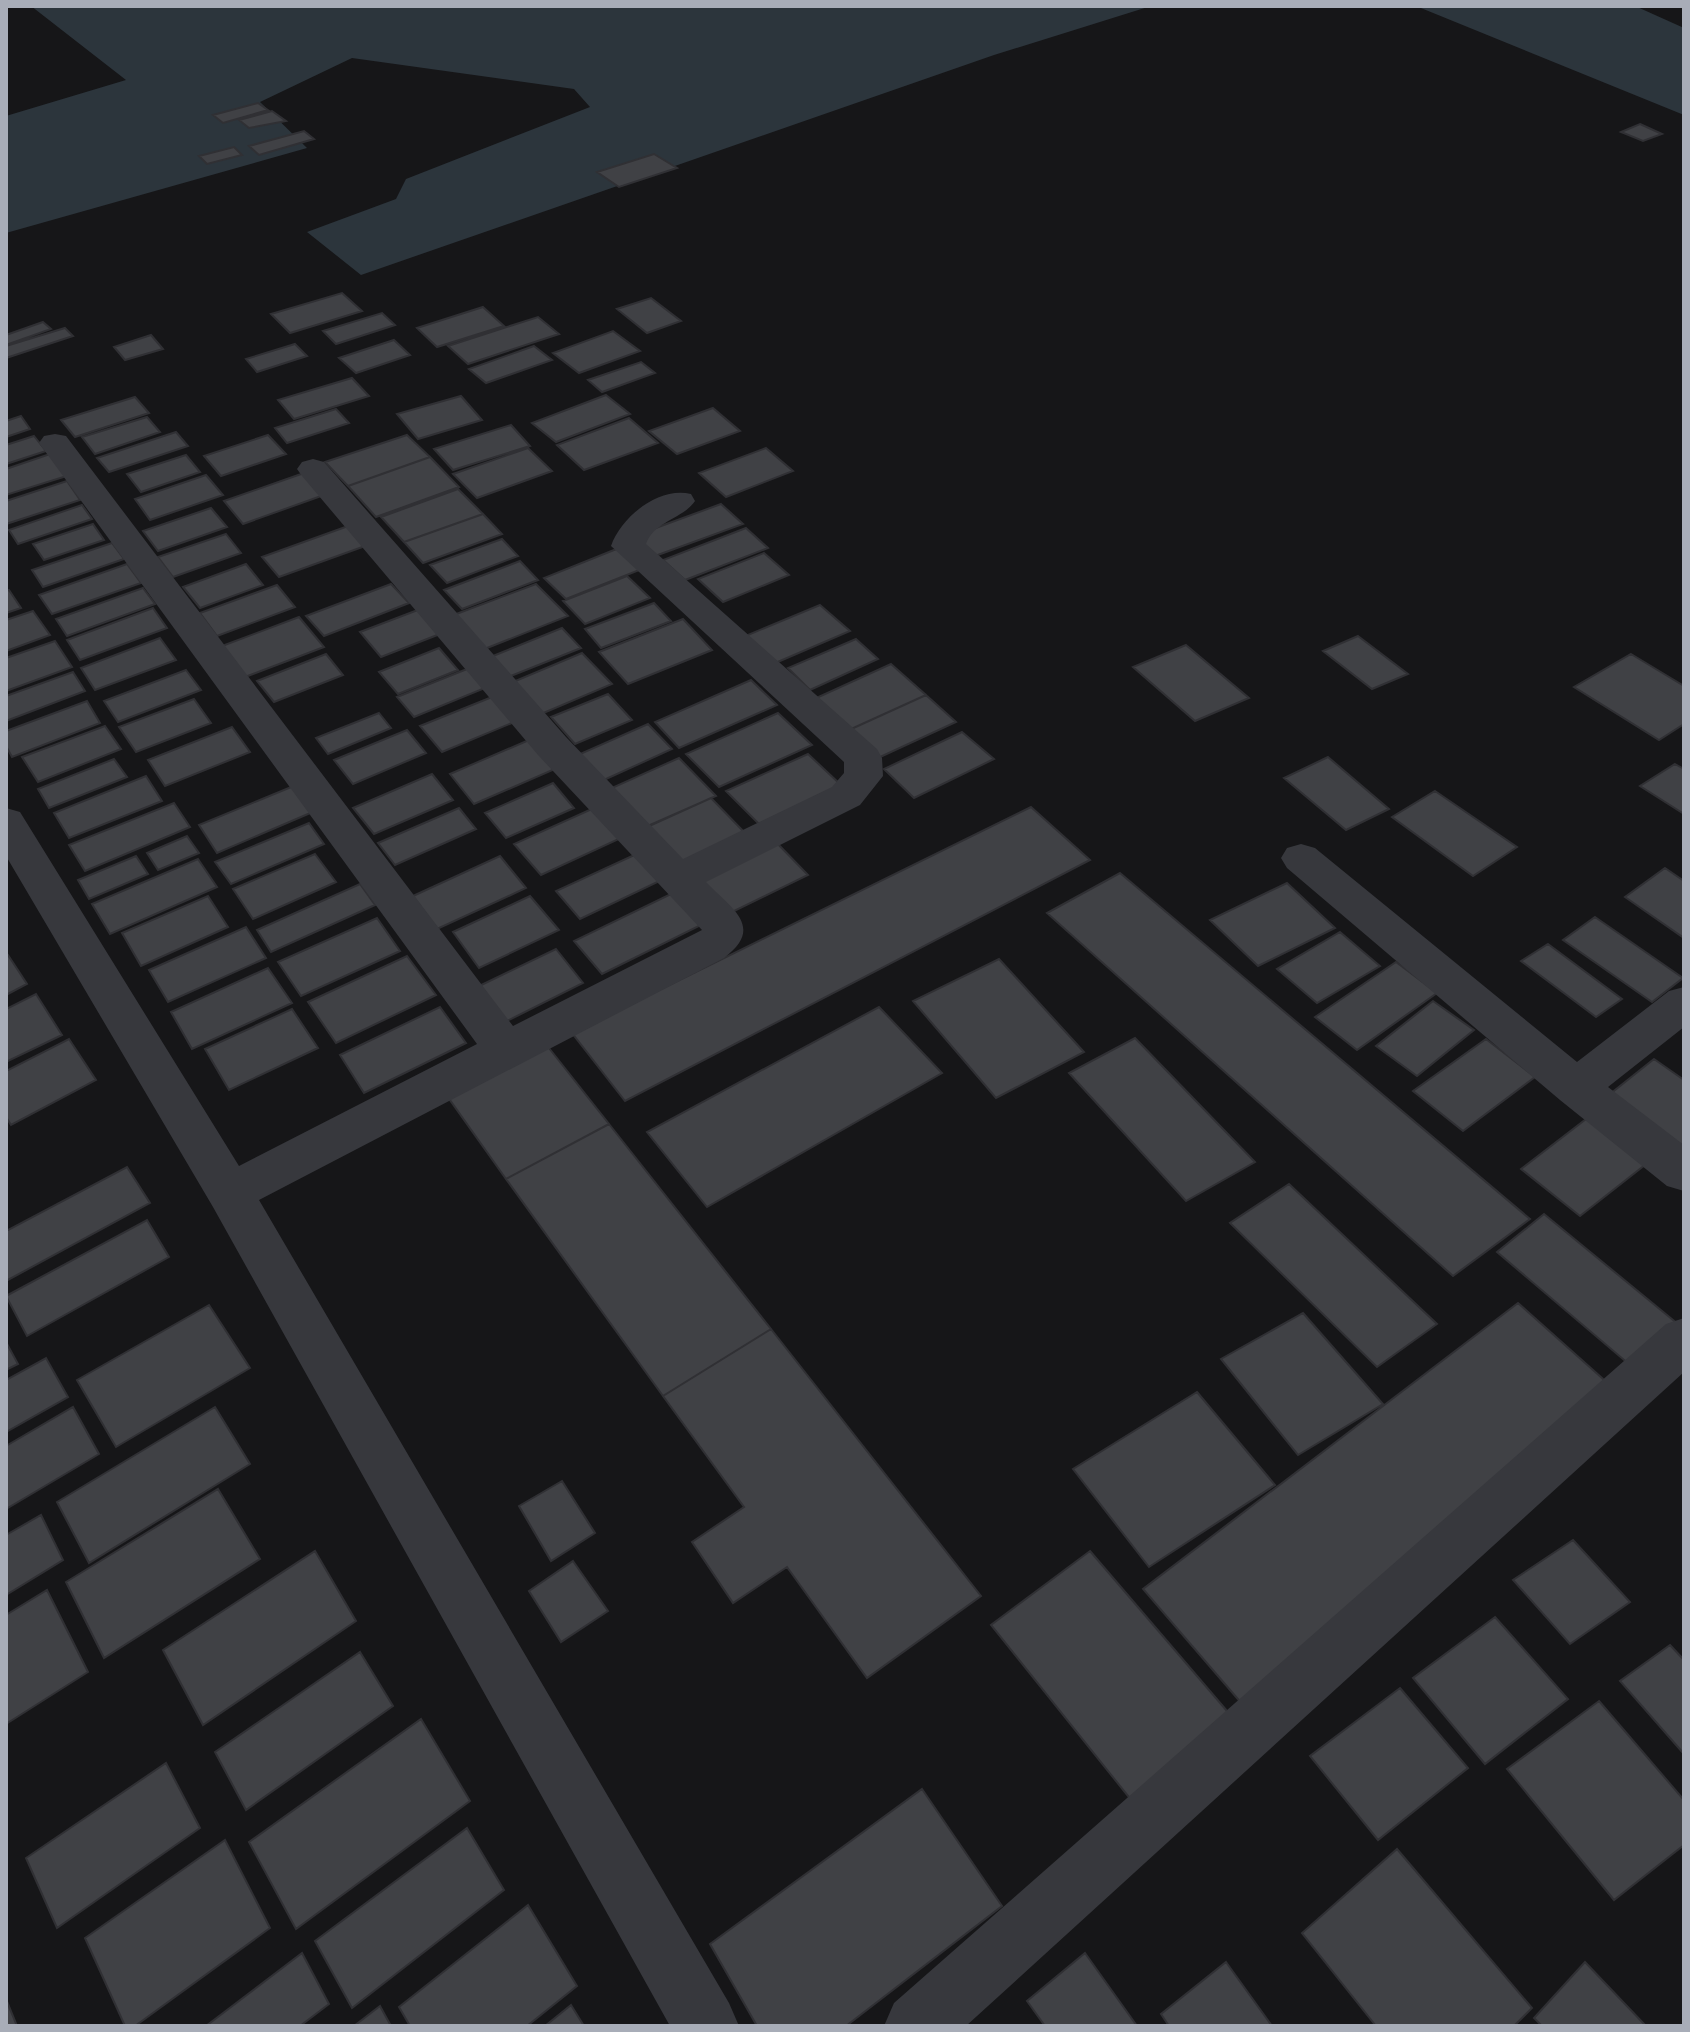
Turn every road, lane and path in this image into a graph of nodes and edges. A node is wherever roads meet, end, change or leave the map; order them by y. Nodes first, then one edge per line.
1 (55, 443) dead end
2 (313, 469) dead end
3 (679, 501) dead end
4 (6, 822) edge
5 (1301, 858) dead end
6 (679, 878) junction
7 (1684, 1003) edge
8 (506, 1050) junction
9 (1576, 1087) junction
10 (1684, 1172) edge
11 (230, 1193) junction
12 (1684, 1340) edge
13 (706, 2026) edge
14 (917, 2026) edge

1 - 8 street
2 - 6 street
3 - 6 street
4 - 11 street
5 - 9 street
6 - 8 street
7 - 9 street
8 - 11 street
9 - 10 street
11 - 13 street
12 - 14 street

